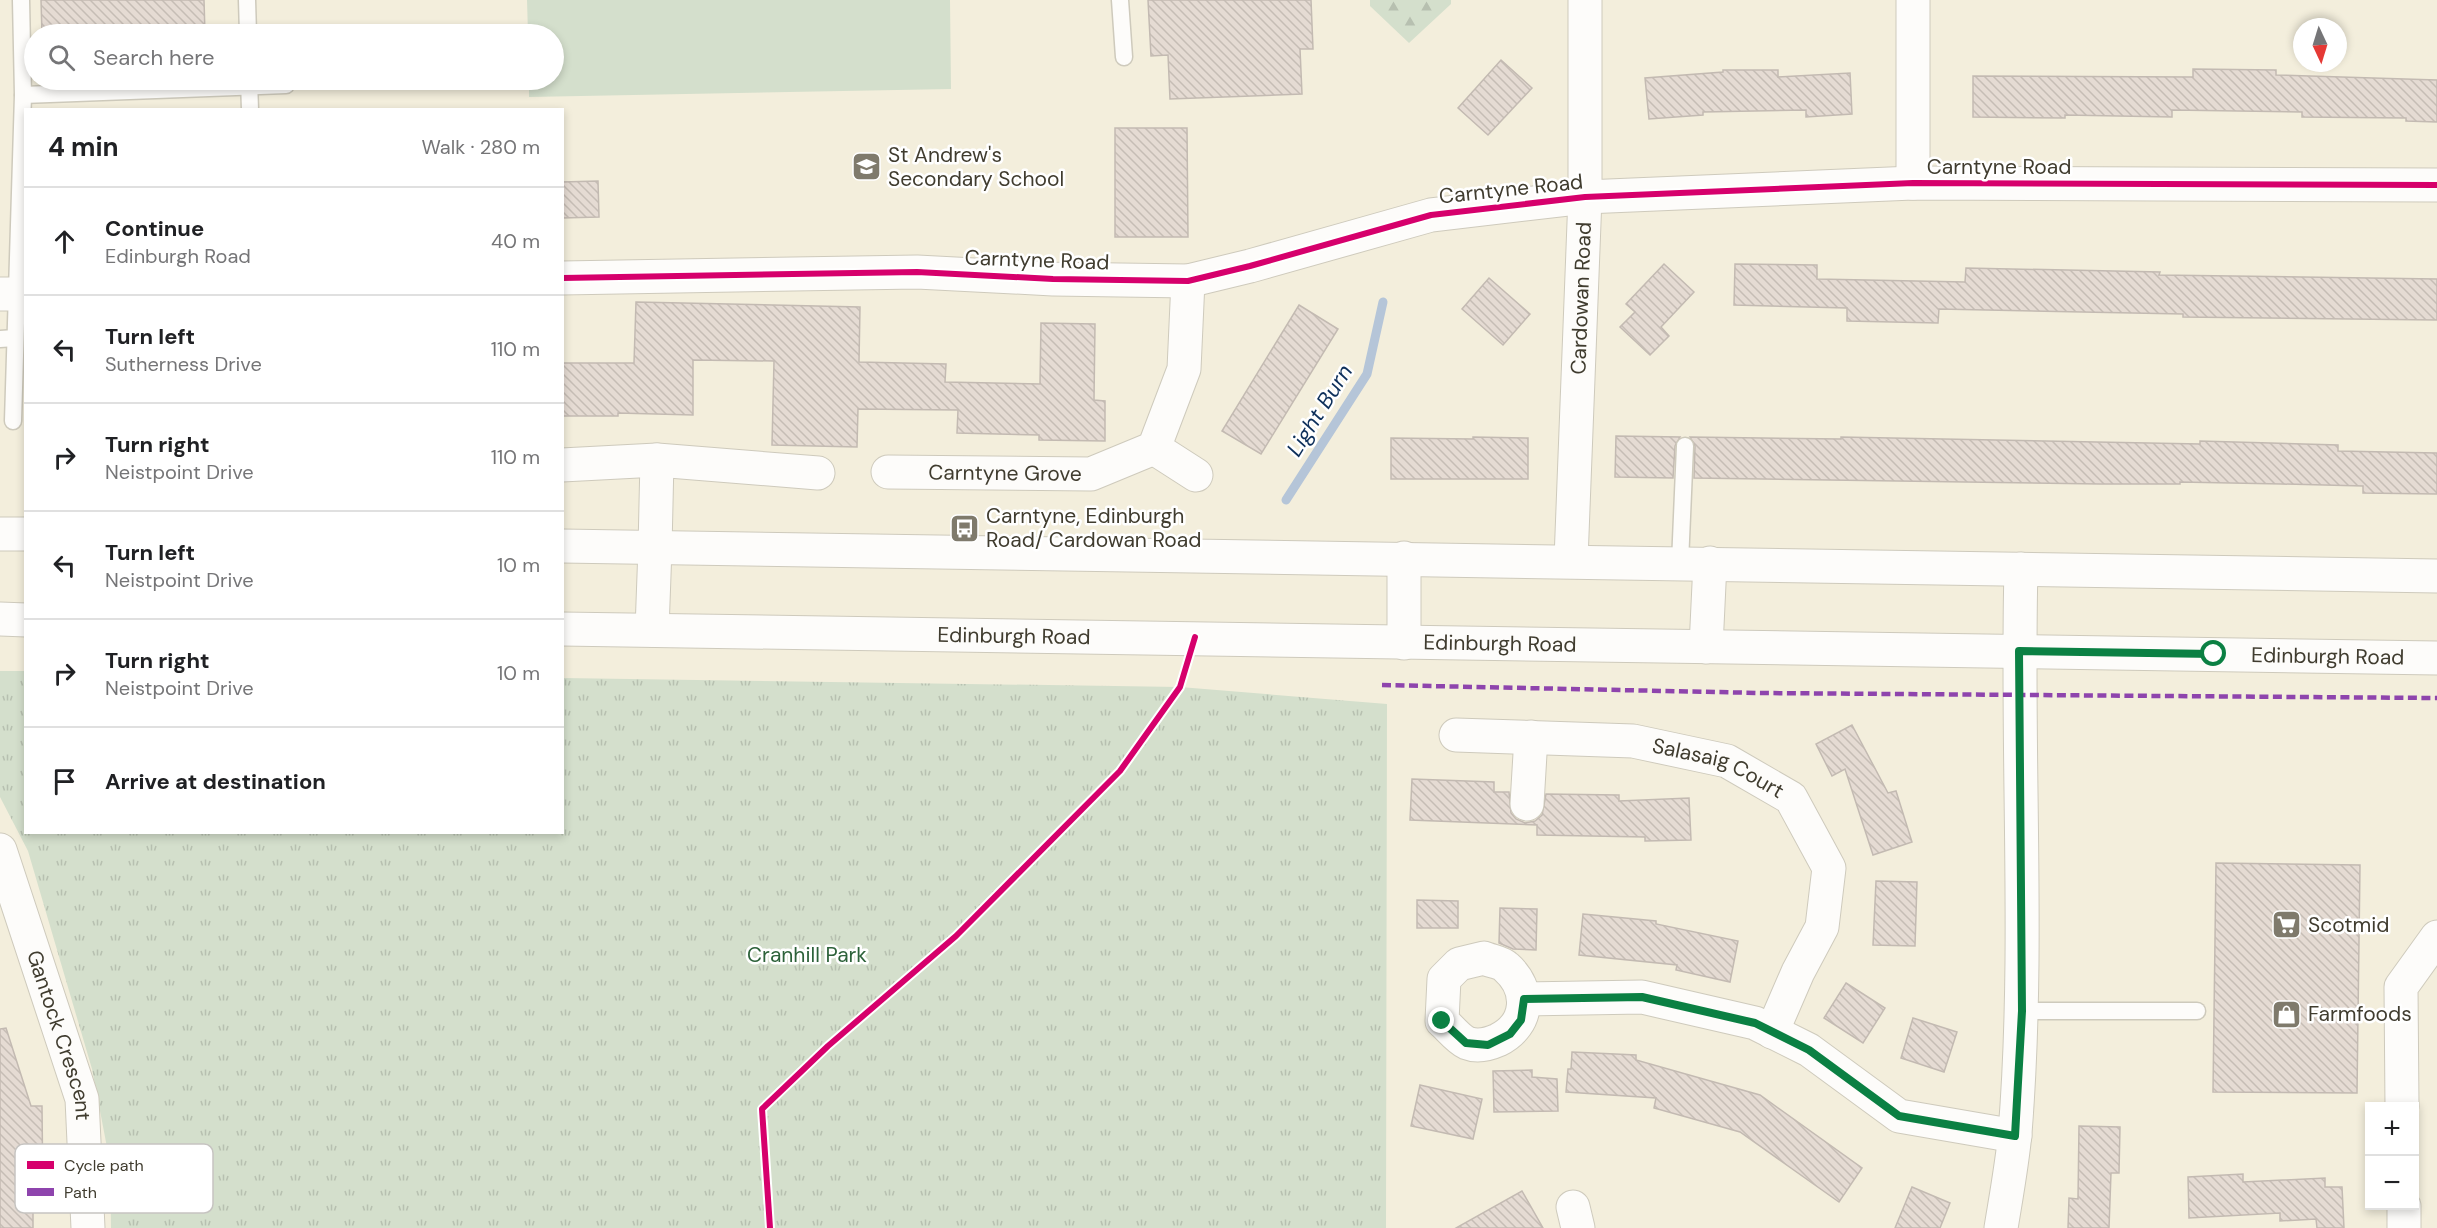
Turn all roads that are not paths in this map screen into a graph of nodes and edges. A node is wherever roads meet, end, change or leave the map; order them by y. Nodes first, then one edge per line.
1 (21, 0) edge
2 (247, 0) edge
3 (1120, 0) edge
4 (1585, 0) edge
5 (1913, 0) edge
6 (248, 24) edge
7 (1124, 57) dead end
8 (117, 90) edge
9 (249, 90) edge
10 (23, 95) junction
11 (250, 108) edge
12 (1913, 183) junction
13 (2437, 185) edge
14 (1585, 197) junction
15 (564, 278) edge
16 (1188, 281) junction
17 (14, 294) edge
18 (8, 339) edge
19 (13, 421) dead end
20 (1685, 446) dead end
21 (1154, 448) junction
22 (657, 460) junction
23 (564, 465) edge
24 (888, 472) dead end
25 (818, 473) dead end
26 (1196, 475) dead end
27 (0, 534) edge
28 (24, 534) edge
29 (564, 546) edge
30 (655, 548) junction
31 (1404, 558) junction
32 (1571, 561) junction
33 (1695, 563) junction
34 (2021, 569) junction
35 (2437, 576) edge
36 (0, 619) edge
37 (24, 620) edge
38 (564, 628) edge
39 (652, 630) junction
40 (1404, 643) junction
41 (1706, 647) junction
42 (2019, 651) junction
43 (2437, 658) edge
44 (1456, 735) dead end
45 (1531, 737) junction
46 (1527, 804) dead end
47 (0, 850) edge
48 (2437, 937) edge
49 (1524, 999) dead end
50 (2022, 1011) junction
51 (2197, 1011) dead end
52 (1772, 1032) junction
53 (2402, 1102) edge
54 (2015, 1136) junction
55 (84, 1144) edge
56 (2404, 1210) edge
57 (87, 1213) edge
58 (88, 1228) edge
59 (2001, 1228) edge
60 (2404, 1228) edge

1 - 10 lane
2 - 6 lane
3 - 7 lane
4 - 14 street, Cardowan Road
5 - 12 street
8 - 10 lane
9 - 11 lane
10 - 17 lane
12 - 13 street, Carntyne Road
12 - 14 street, Carntyne Road
14 - 16 street, Carntyne Road
14 - 32 street, Cardowan Road
15 - 16 street, Carntyne Road
16 - 21 street
17 - 18 lane
18 - 19 lane
20 - 33 lane
21 - 24 street, Carntyne Grove
21 - 26 street
22 - 23 street
22 - 25 street
22 - 30 street
27 - 28 street
29 - 30 street
30 - 31 street
30 - 39 street
31 - 32 street
31 - 40 street
32 - 33 street
33 - 34 street
33 - 41 street
34 - 35 street
34 - 42 street
36 - 37 street
38 - 39 street, Edinburgh Road
39 - 40 street, Edinburgh Road
40 - 41 street, Edinburgh Road
41 - 42 street, Edinburgh Road
42 - 43 street, Edinburgh Road
42 - 50 street
44 - 45 street, Salasaig Court
45 - 46 street
45 - 52 street, Salasaig Court
47 - 55 street, Gantock Crescent
48 - 53 street
49 - 52 street
50 - 51 lane
50 - 54 street
52 - 54 street
54 - 59 street
56 - 60 street
57 - 58 street, Gantock Crescent

